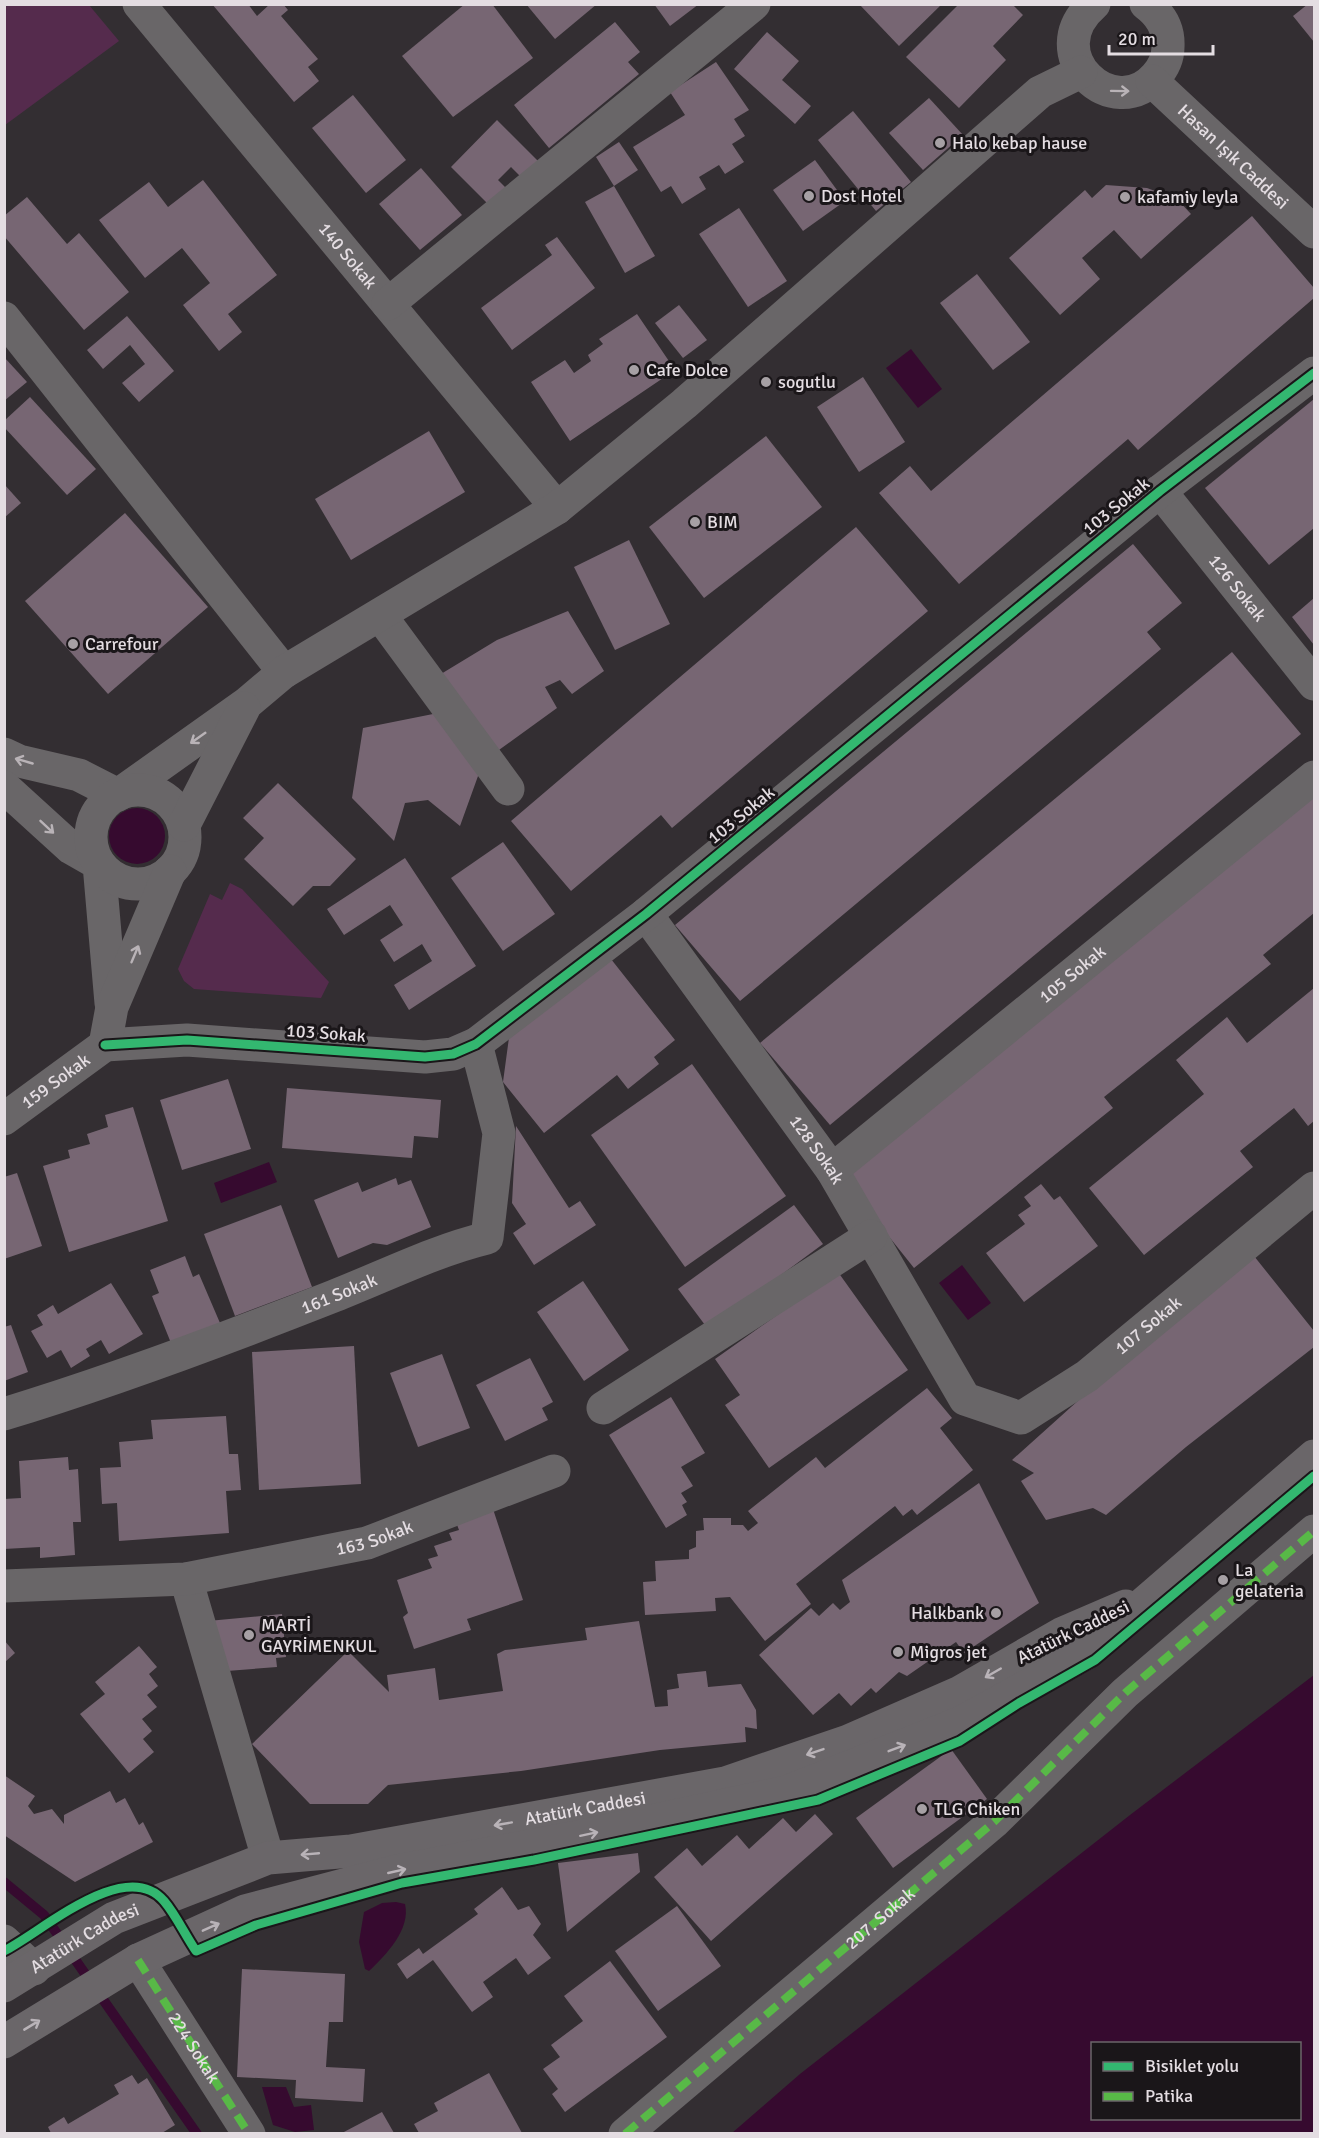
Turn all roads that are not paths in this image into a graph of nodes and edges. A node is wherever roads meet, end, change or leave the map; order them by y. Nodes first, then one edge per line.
1 (139, 4) edge
2 (754, 4) edge
3 (1154, 6) edge
4 (1084, 8) edge
5 (1081, 72) junction
6 (1152, 81) junction
7 (1314, 232) edge
8 (388, 303) junction
9 (4, 318) edge
10 (1314, 373) edge
11 (1160, 491) junction
12 (557, 508) junction
13 (380, 615) junction
14 (284, 672) junction
15 (1314, 684) edge
16 (246, 704) junction
17 (4, 754) edge
18 (1314, 777) edge
19 (4, 787) edge
20 (508, 789) dead end
21 (118, 795) junction
22 (184, 825) junction
23 (99, 864) junction
24 (171, 871) junction
25 (646, 914) junction
26 (112, 1007) junction
27 (476, 1044) junction
28 (105, 1045) junction
29 (4, 1119) edge
30 (832, 1170) junction
31 (1314, 1188) edge
32 (871, 1236) junction
33 (965, 1399) joint
34 (603, 1408) dead end
35 (4, 1414) edge
36 (1314, 1456) edge
37 (554, 1471) dead end
38 (1314, 1531) edge
39 (186, 1579) junction
40 (4, 1586) edge
41 (1158, 1592) junction
42 (268, 1858) junction
43 (4, 1941) edge
44 (138, 1960) junction
45 (34, 1969) junction
46 (4, 1986) edge
47 (4, 2042) edge
48 (249, 2133) edge
49 (625, 2133) edge

1 - 8 street, 140 Sokak
2 - 8 street
3 - 6 street
4 - 5 street
5 -> 6 street
5 - 12 street
6 - 7 street, Hasan Işık Caddesi
8 - 12 street, 140 Sokak
9 - 14 street
10 - 11 street, 103 Sokak
11 - 15 street, 126 Sokak
11 - 25 street, 103 Sokak
12 - 13 street
13 - 14 street
13 - 20 street
14 - 16 street
16 -> 21 street
16 - 22 street
21 -> 17 street
18 - 30 street, 105 Sokak
19 -> 23 street
21 - 22 street
21 - 23 street
22 - 24 street
23 - 24 street
23 - 26 street, 159 Sokak
26 -> 24 street, 159 Sokak
25 - 27 street, 103 Sokak
25 - 30 street, 128 Sokak
26 - 28 street, 159 Sokak
27 - 28 street, 103 Sokak
27 - 35 street, 161 Sokak
28 - 29 street, 159 Sokak
30 - 32 street, 128 Sokak
31 - 33 street, 107 Sokak
32 - 33 street, 128 Sokak
32 - 34 street
36 - 41 main road, Atatürk Caddesi
37 - 39 street, 163 Sokak
38 - 49 street, 207. Sokak
39 - 40 street, 163 Sokak
39 - 42 street
41 -> 42 main road, Atatürk Caddesi
44 -> 41 main road, Atatürk Caddesi
42 - 45 main road, Atatürk Caddesi
43 - 45 street
47 -> 44 main road, Atatürk Caddesi
44 - 48 street, 224 Sokak
45 - 46 main road, Atatürk Caddesi

